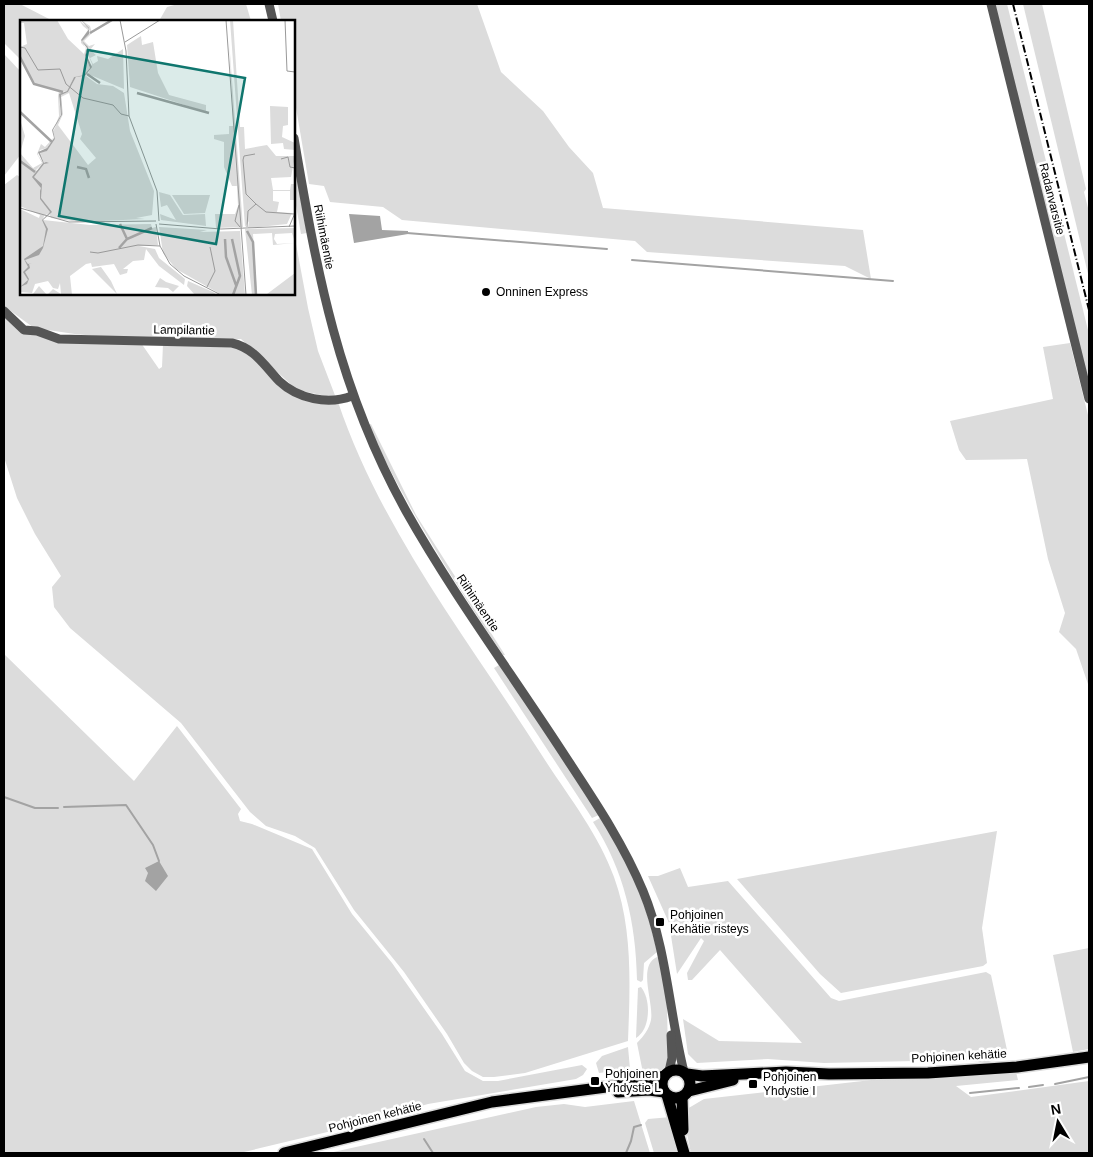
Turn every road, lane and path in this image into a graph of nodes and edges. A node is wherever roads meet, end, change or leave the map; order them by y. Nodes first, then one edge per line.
1 (269, 4) edge
2 (991, 4) edge
3 (273, 20) edge
4 (295, 144) edge
5 (4, 311) edge
6 (352, 396) junction
7 (1089, 400) edge
8 (672, 1018) junction
9 (1089, 1057) edge
10 (666, 1073) junction
11 (686, 1073) junction
12 (829, 1074) junction
13 (666, 1094) junction
14 (686, 1094) junction
15 (473, 1108) junction
16 (683, 1150) edge
17 (284, 1153) edge

1 - 3 street
2 - 7 street, Radanvarsitie
4 - 6 street, Riihimäentie
5 - 6 street, Lampilantie
6 - 8 street, Riihimäentie
8 - 10 street, Riihimäentie
8 - 11 street, Riihimäentie
9 - 12 main road, Pohjoinen kehätie
10 - 11 main road
10 - 13 main road
10 - 15 main road, Pohjoinen kehätie
11 - 12 main road, Pohjoinen kehätie
11 - 14 main road
12 - 14 main road, Pohjoinen kehätie
13 - 14 main road
13 - 15 main road, Pohjoinen kehätie
13 - 16 main road
14 - 16 main road
15 - 17 main road, Pohjoinen kehätie

